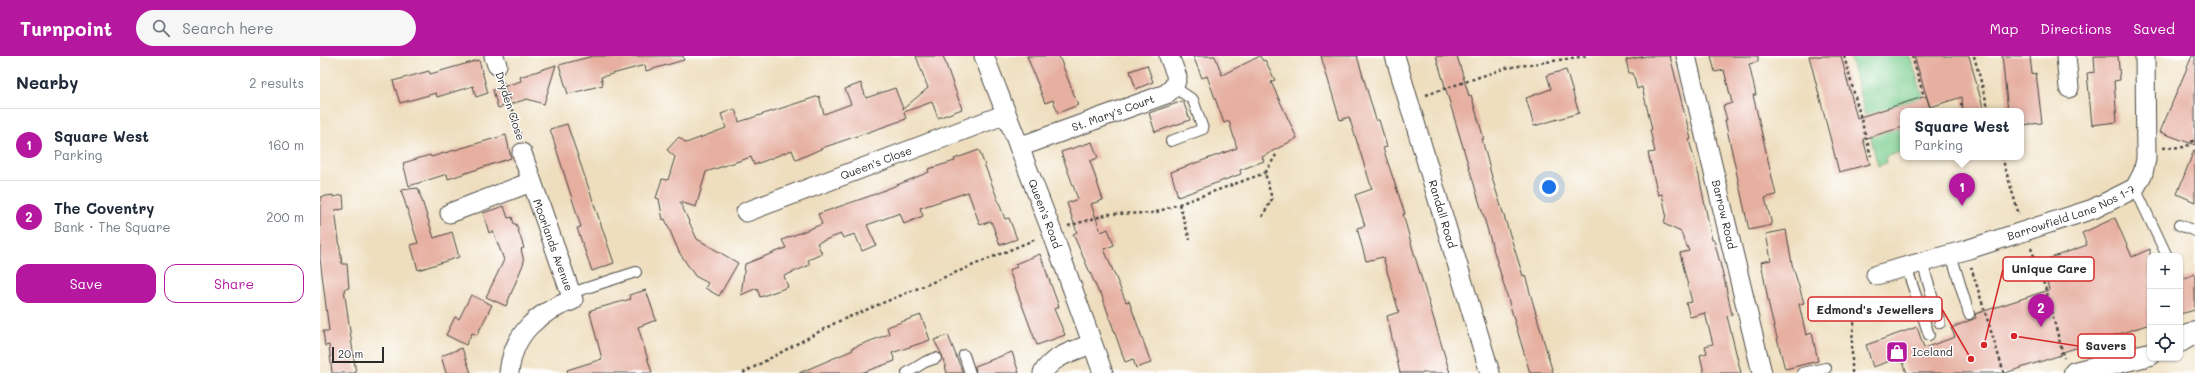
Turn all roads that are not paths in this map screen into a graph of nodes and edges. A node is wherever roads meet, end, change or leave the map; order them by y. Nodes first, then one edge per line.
1 (984, 56) edge
2 (1169, 56) edge
3 (1395, 56) edge
4 (1686, 56) edge
5 (2066, 56) edge
6 (2145, 56) edge
7 (1174, 87) junction
8 (2069, 88) dead end
9 (1006, 114) junction
10 (1171, 141) dead end
11 (1019, 147) junction
12 (522, 153) road end
13 (531, 182) junction
14 (2135, 188) junction
15 (746, 212) dead end
16 (450, 213) dead end
17 (2179, 225) dead end
18 (2195, 231) edge
19 (1958, 252) junction
20 (2166, 253) edge
21 (1914, 264) junction
22 (636, 272) dead end
23 (1876, 275) dead end
24 (571, 293) junction
25 (1969, 314) dead end
26 (1940, 323) dead end
27 (2195, 332) edge
28 (1929, 335) dead end
29 (2183, 339) edge
30 (1091, 344) junction
31 (2195, 348) edge
32 (2183, 350) edge
33 (2147, 354) edge
34 (964, 355) dead end
35 (936, 358) dead end
36 (2070, 367) edge
37 (1826, 368) dead end
38 (509, 373) edge
39 (907, 373) edge
40 (970, 373) edge
41 (1043, 373) edge
42 (1103, 373) edge
43 (1490, 373) edge
44 (1762, 373) edge
45 (1802, 373) edge

1 - 9 street, Queen's Road
2 - 7 street
3 - 43 street, Randall Road
4 - 44 street, Barrow Road
5 - 8 street
6 - 14 street, Barrowfield Lane Nos 1-7
7 - 10 lane
7 - 11 street, St. Mary's Court
9 - 11 street, Queen's Road
9 - 15 street, Queen's Close
11 - 30 street, Queen's Road
12 - 13 street, Moorlands Avenue
13 - 16 street
13 - 24 street, Moorlands Avenue
14 - 19 street, Barrowfield Lane Nos 1-7
14 - 20 lane
17 - 18 lane
19 - 21 street, Barrowfield Lane Nos 1-7
19 - 25 lane
21 - 23 street, Barrowfield Lane Nos 1-7
21 - 26 lane
21 - 28 lane
22 - 24 lane
24 - 38 street, Moorlands Avenue
27 - 29 main road
30 - 41 street
30 - 42 street, Queen's Road
31 - 32 main road
33 - 36 main road
34 - 40 lane
35 - 39 lane
37 - 45 lane

